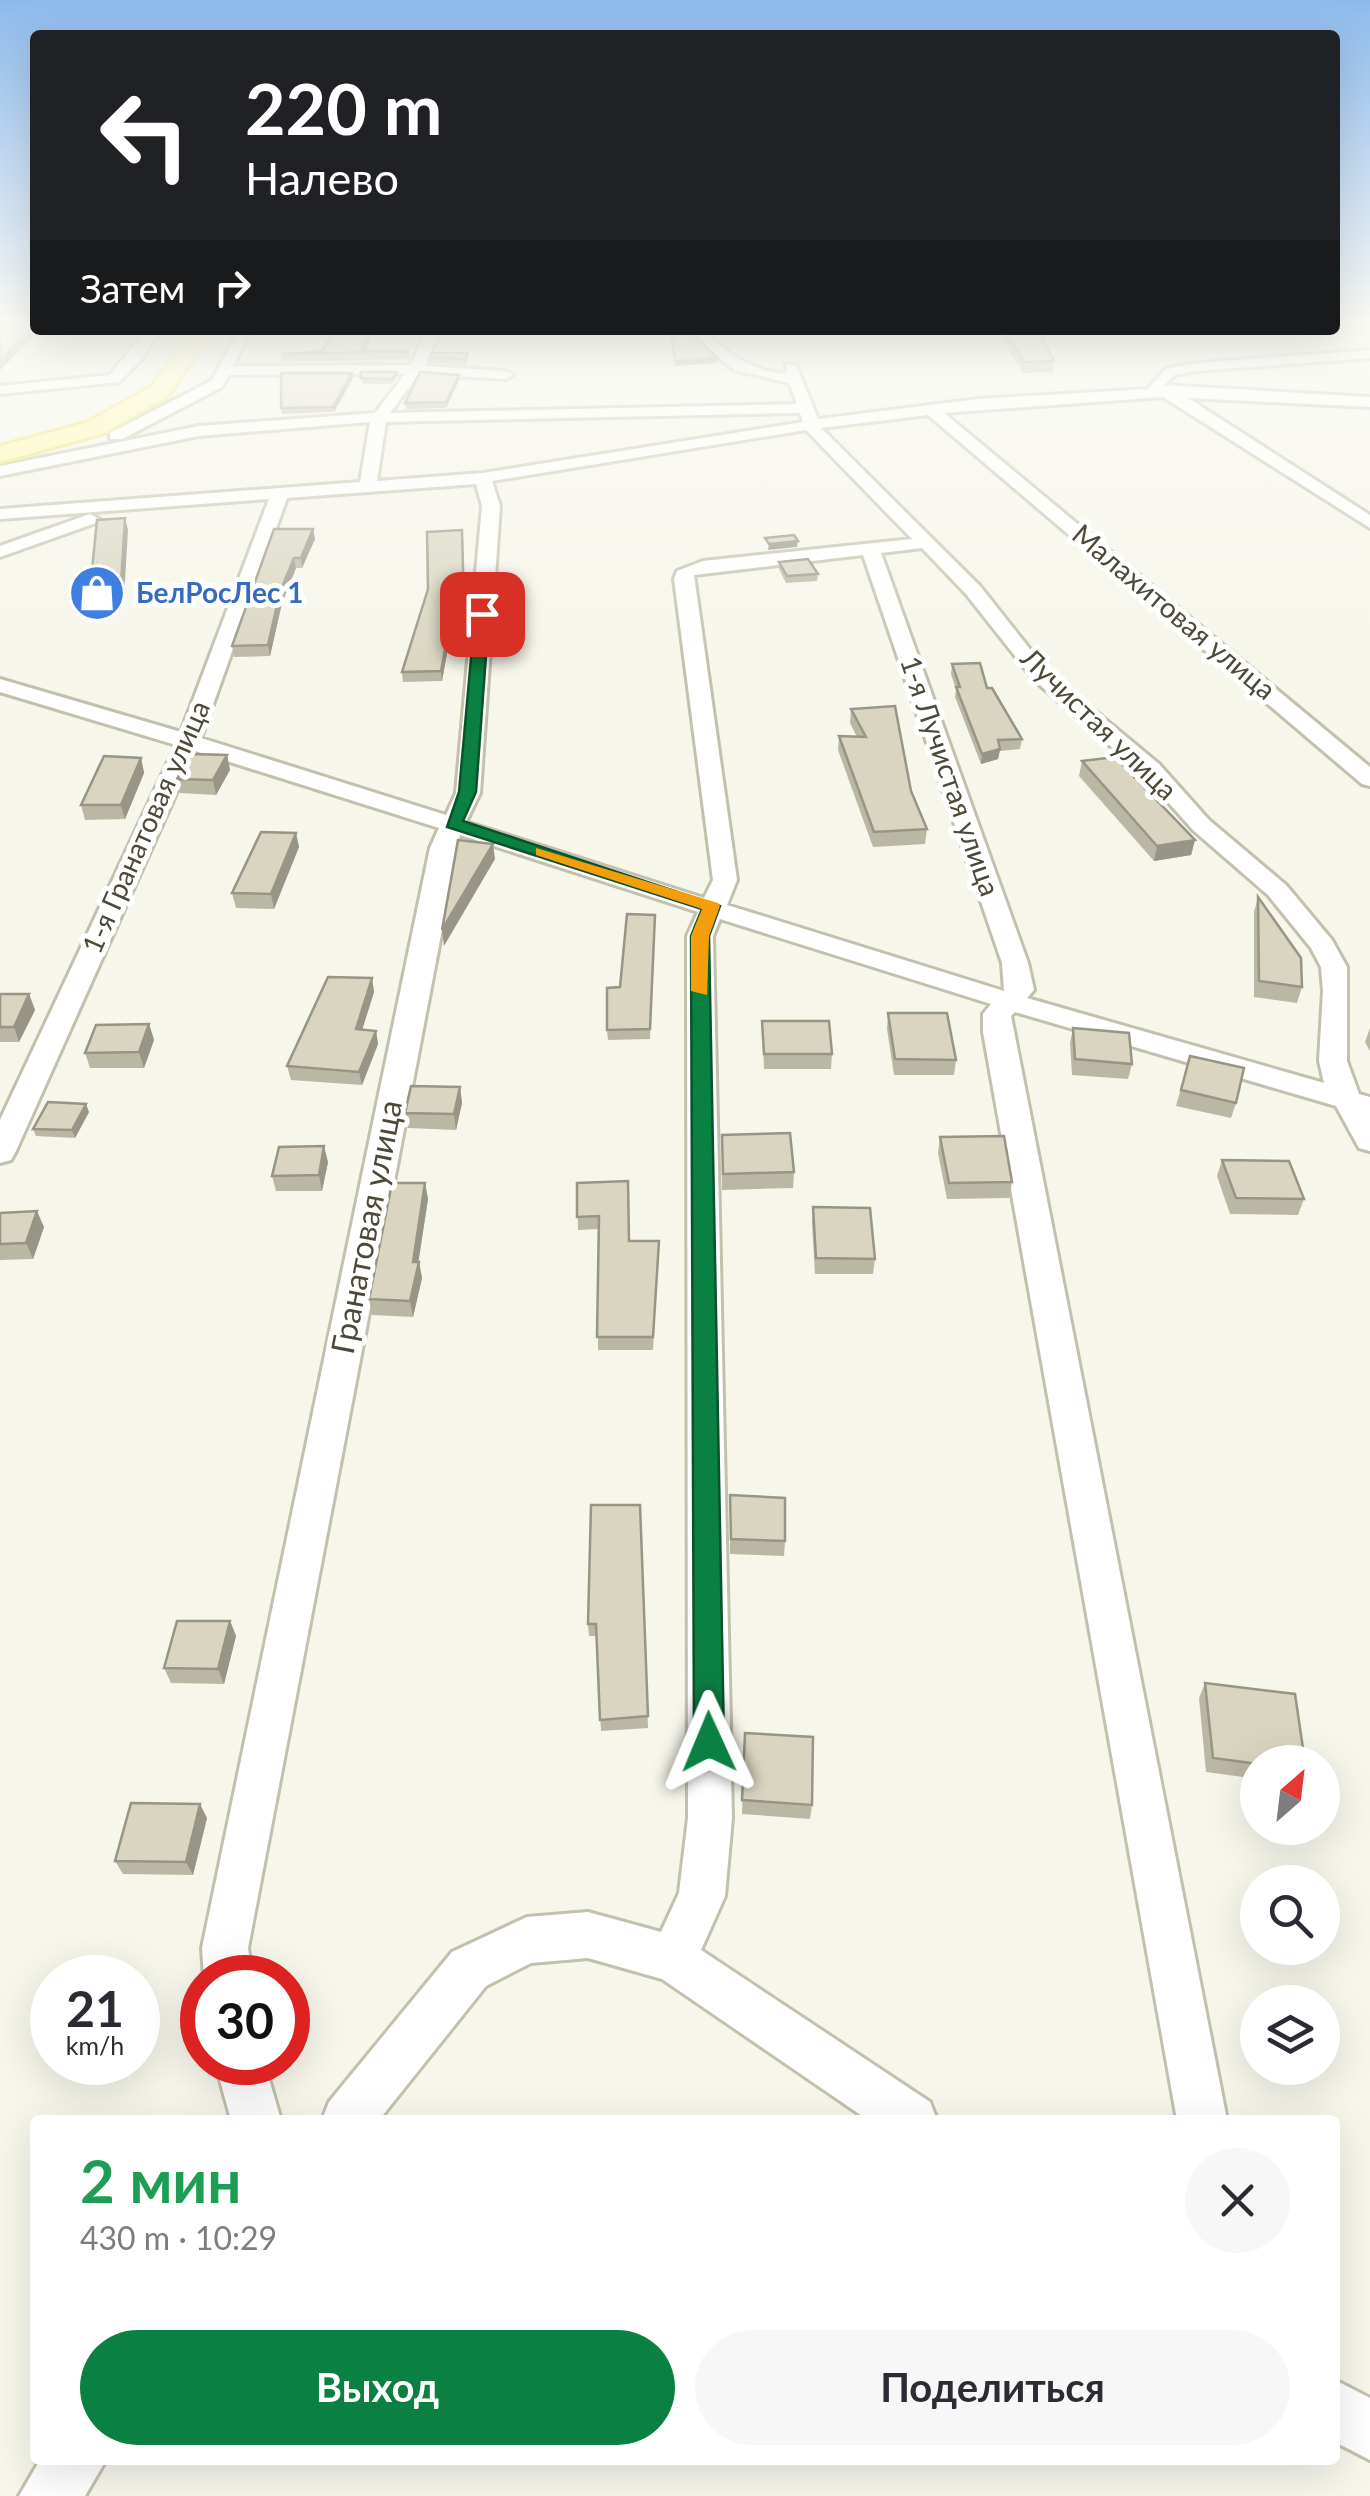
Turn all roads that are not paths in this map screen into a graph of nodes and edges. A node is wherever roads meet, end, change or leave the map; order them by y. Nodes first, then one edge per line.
1 (49, 440) edge
2 (107, 440) edge
3 (148, 440) edge
4 (375, 440) edge
5 (526, 440) edge
6 (582, 440) edge
7 (582, 440) edge
8 (831, 440) edge
9 (969, 440) edge
10 (1240, 440) edge
11 (549, 444) junction
12 (85, 452) junction
13 (0, 454) edge
14 (0, 471) edge
15 (483, 478) junction
16 (367, 489) junction
17 (279, 496) junction
18 (124, 507) junction
19 (0, 514) edge
20 (1370, 523) edge
21 (922, 543) junction
22 (870, 548) junction
23 (0, 552) edge
24 (0, 685) edge
25 (188, 740) junction
26 (1370, 779) edge
27 (453, 823) junction
28 (712, 906) junction
29 (1010, 1001) junction
30 (1359, 1103) edge
31 (1370, 1141) edge
32 (0, 1153) edge
33 (226, 1955) edge
34 (673, 1959) junction
35 (246, 2085) edge
36 (255, 2115) edge
37 (352, 2115) edge
38 (905, 2115) edge
39 (1201, 2115) edge
40 (1340, 2411) edge
41 (1370, 2432) edge
42 (74, 2465) edge
43 (48, 2496) edge

1 - 13 main road
2 - 12 street
3 - 12 street
4 - 16 street
5 - 11 street
6 - 11 street
7 - 11 street
8 - 21 street, Лучистая улица
9 - 26 street, Малахитовая улица
10 - 20 street
11 - 15 street
12 - 14 street
15 - 16 street
15 - 27 street, Гранатовая улица
16 - 17 street
17 - 18 street
17 - 25 street, 1-я Гранатовая улица
18 - 19 street
18 - 23 street
21 - 22 street
21 - 30 street, Лучистая улица
22 - 28 street
22 - 29 street, 1-я Лучистая улица
24 - 25 street
25 - 27 street
25 - 32 street, 1-я Гранатовая улица
27 - 28 street
27 - 33 street, Гранатовая улица
28 - 29 street
28 - 34 street
29 - 30 street
29 - 39 street
30 - 31 street, Лучистая улица
34 - 37 street
34 - 38 street
35 - 36 street
40 - 41 street
42 - 43 street

